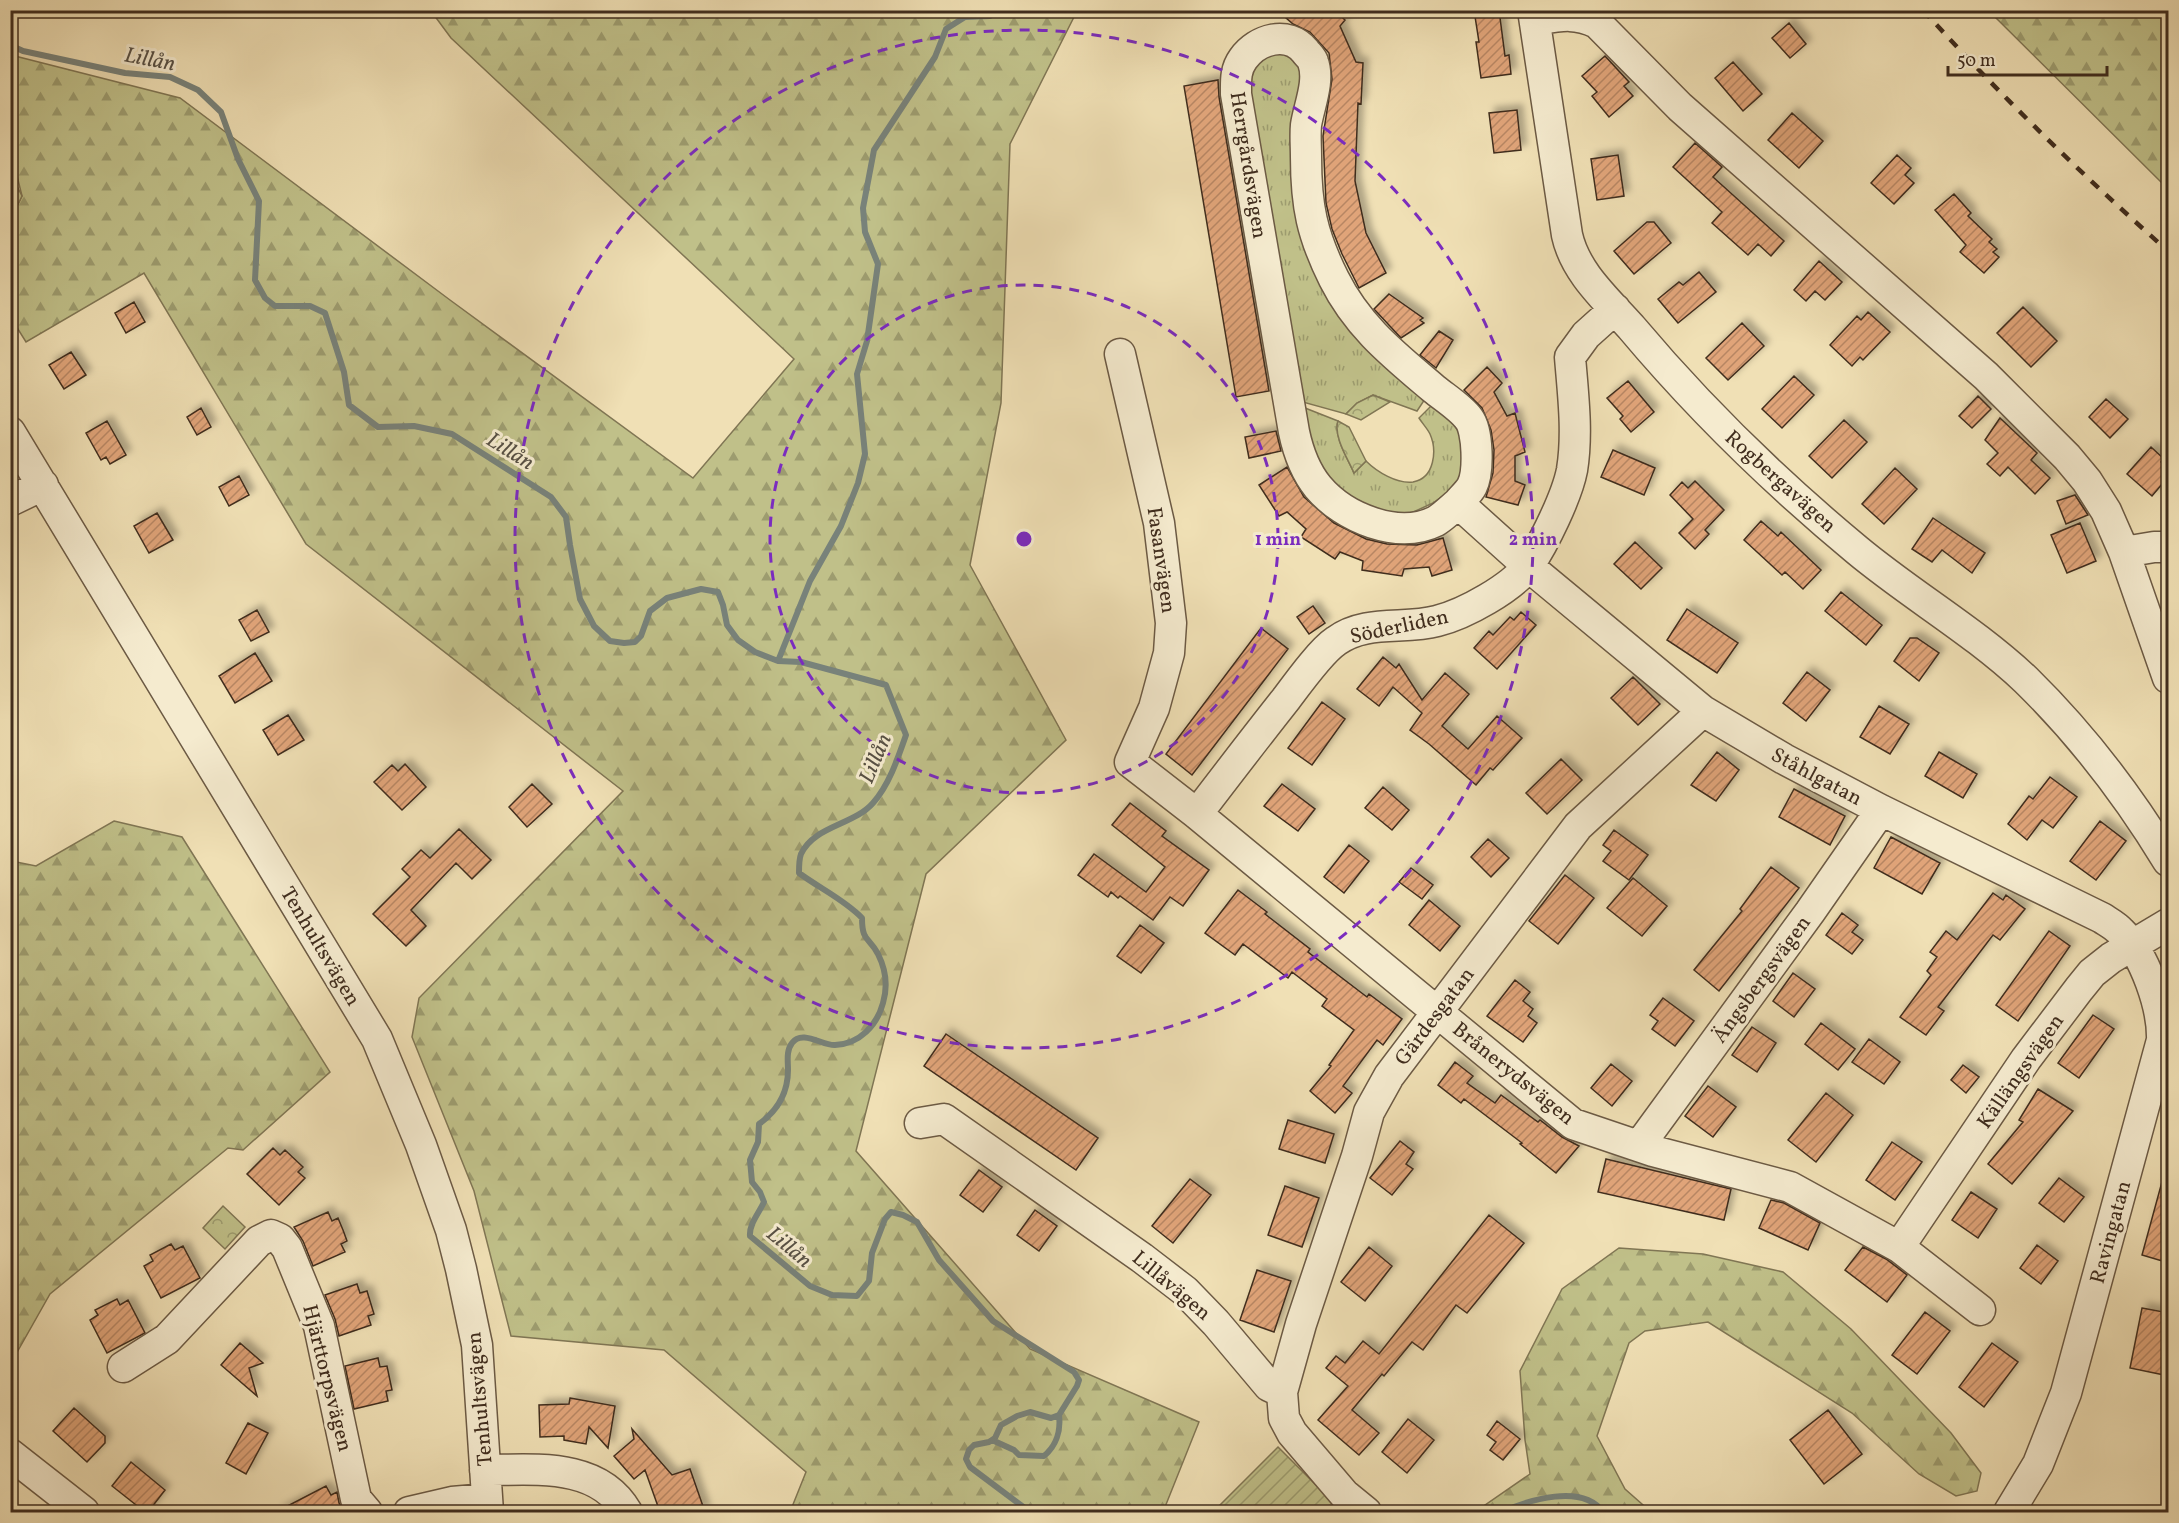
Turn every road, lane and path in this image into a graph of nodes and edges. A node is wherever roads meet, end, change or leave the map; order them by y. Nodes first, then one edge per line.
1 (1534, 15) edge
2 (1615, 309) junction
3 (1120, 354) dead end
4 (10, 432) edge
5 (43, 485) junction
6 (10, 501) edge
7 (1458, 503) junction
8 (2169, 547) edge
9 (2124, 552) junction
10 (1528, 566) junction
11 (2169, 678) edge
12 (1703, 711) junction
13 (1130, 762) joint
14 (1881, 810) junction
15 (1197, 814) junction
16 (2169, 861) edge
17 (2169, 924) edge
18 (2133, 945) junction
19 (1437, 1011) junction
20 (920, 1123) dead end
21 (1639, 1146) junction
22 (1899, 1247) junction
23 (1980, 1310) dead end
24 (123, 1367) dead end
25 (1282, 1392) junction
26 (10, 1454) edge
27 (487, 1494) edge
28 (84, 1512) edge
29 (367, 1512) edge
30 (409, 1512) edge
31 (627, 1512) edge
32 (1366, 1512) edge
33 (2009, 1512) edge

1 - 2 street, Rogbergavägen
1 - 9 street, Rogbergavägen
2 - 10 street, Söderliden
2 - 16 street, Rogbergavägen
3 - 13 street, Fasanvägen
4 - 5 street, Tenhultsvägen
5 - 6 street
5 - 27 street, Tenhultsvägen
7 - 7 street, Herrgårdsvägen
7 - 10 street
8 - 9 street
9 - 11 street, Rogbergavägen
10 - 12 street, Ståhlgatan
10 - 15 street, Söderliden
12 - 14 street, Ståhlgatan
12 - 19 street, Gärdesgatan
13 - 15 street, Brånerydsvägen
14 - 18 street, Ståhlgatan
14 - 21 street, Ängsbergsvägen
15 - 19 street, Brånerydsvägen
17 - 18 street, Källängsvägen
18 - 22 street, Källängsvägen
18 - 33 street, Ravingatan
19 - 21 street, Brånerydsvägen
19 - 25 street, Gärdesgatan
20 - 25 street, Lillåvägen
21 - 22 street, Brånerydsvägen
22 - 23 street, Brånerydsvägen
24 - 29 street, Hjärttorpsvägen
25 - 32 street
26 - 28 street
27 - 30 street
27 - 31 street

